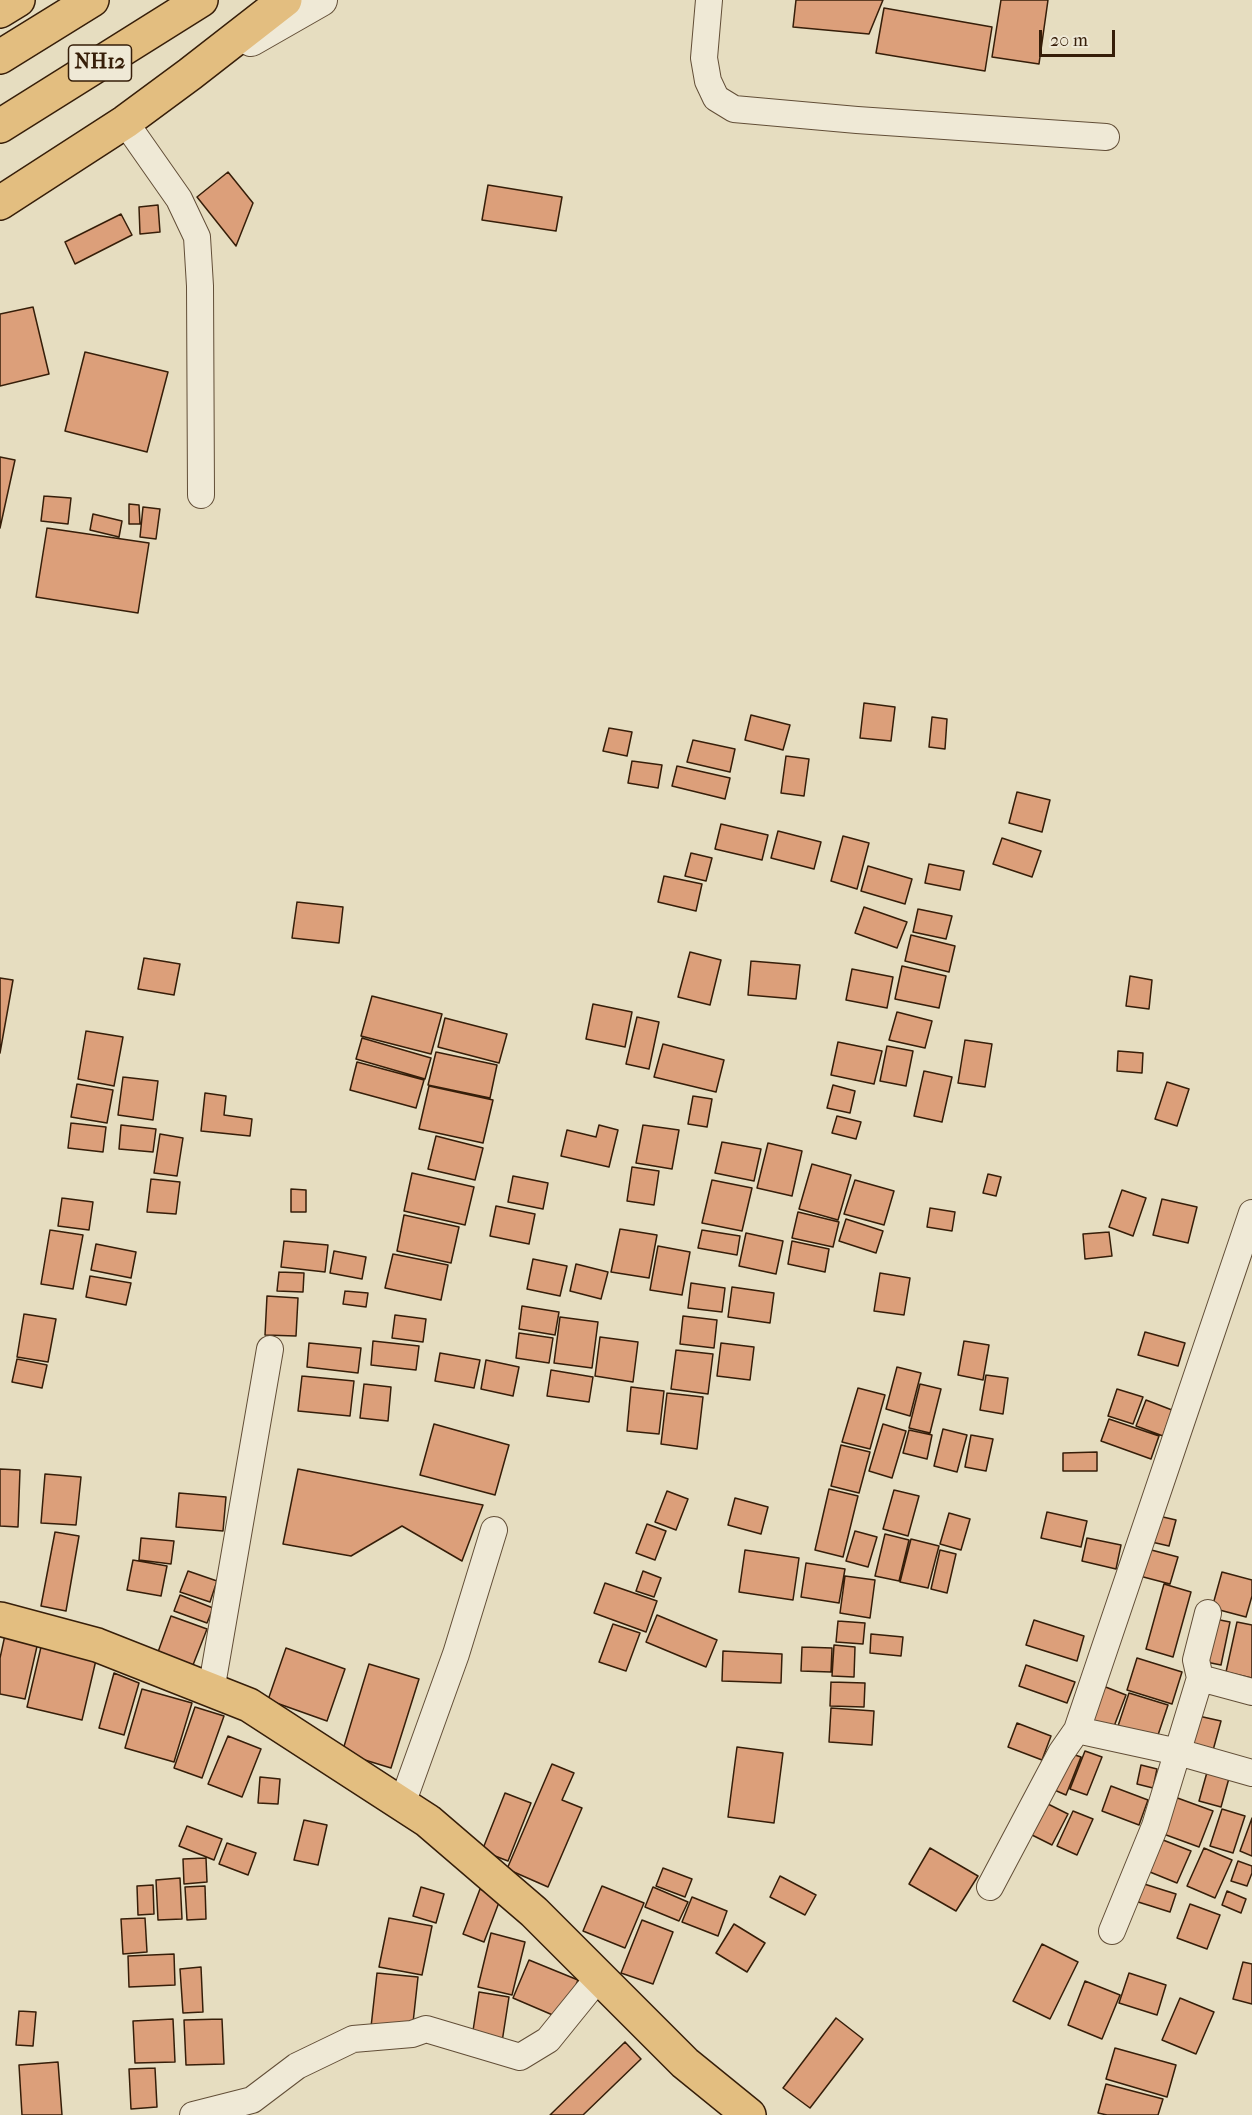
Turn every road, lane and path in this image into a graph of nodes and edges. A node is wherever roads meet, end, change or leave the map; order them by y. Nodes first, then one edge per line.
1 (18, 0) edge
2 (92, 0) edge
3 (201, 0) edge
4 (285, 0) edge
5 (321, 0) edge
6 (709, 0) edge
7 (0, 11) edge
8 (0, 57) edge
9 (190, 74) junction
10 (125, 122) junction
11 (0, 126) edge
12 (1106, 137) dead end
13 (0, 203) edge
14 (201, 495) dead end
15 (1252, 1213) edge
16 (270, 1349) dead end
17 (494, 1530) dead end
18 (1208, 1613) dead end
19 (0, 1619) edge
20 (1200, 1678) junction
21 (211, 1691) junction
22 (1252, 1692) edge
23 (1077, 1730) junction
24 (1178, 1752) junction
25 (1252, 1773) edge
26 (402, 1804) junction
27 (990, 1887) dead end
28 (1112, 1931) dead end
29 (599, 1977) junction
30 (193, 2115) edge
31 (749, 2115) edge

1 - 7 main road
2 - 8 main road, NH12
3 - 11 main road, NH12
4 - 9 main road
5 - 9 street
6 - 12 street
9 - 10 main road
10 - 13 main road
10 - 14 street
15 - 23 street
16 - 21 street
17 - 26 street
18 - 20 street
19 - 21 main road
20 - 22 street
20 - 24 street
21 - 26 main road
23 - 24 street
23 - 27 street
24 - 25 street
24 - 28 street
26 - 29 main road
29 - 30 street
29 - 31 main road

